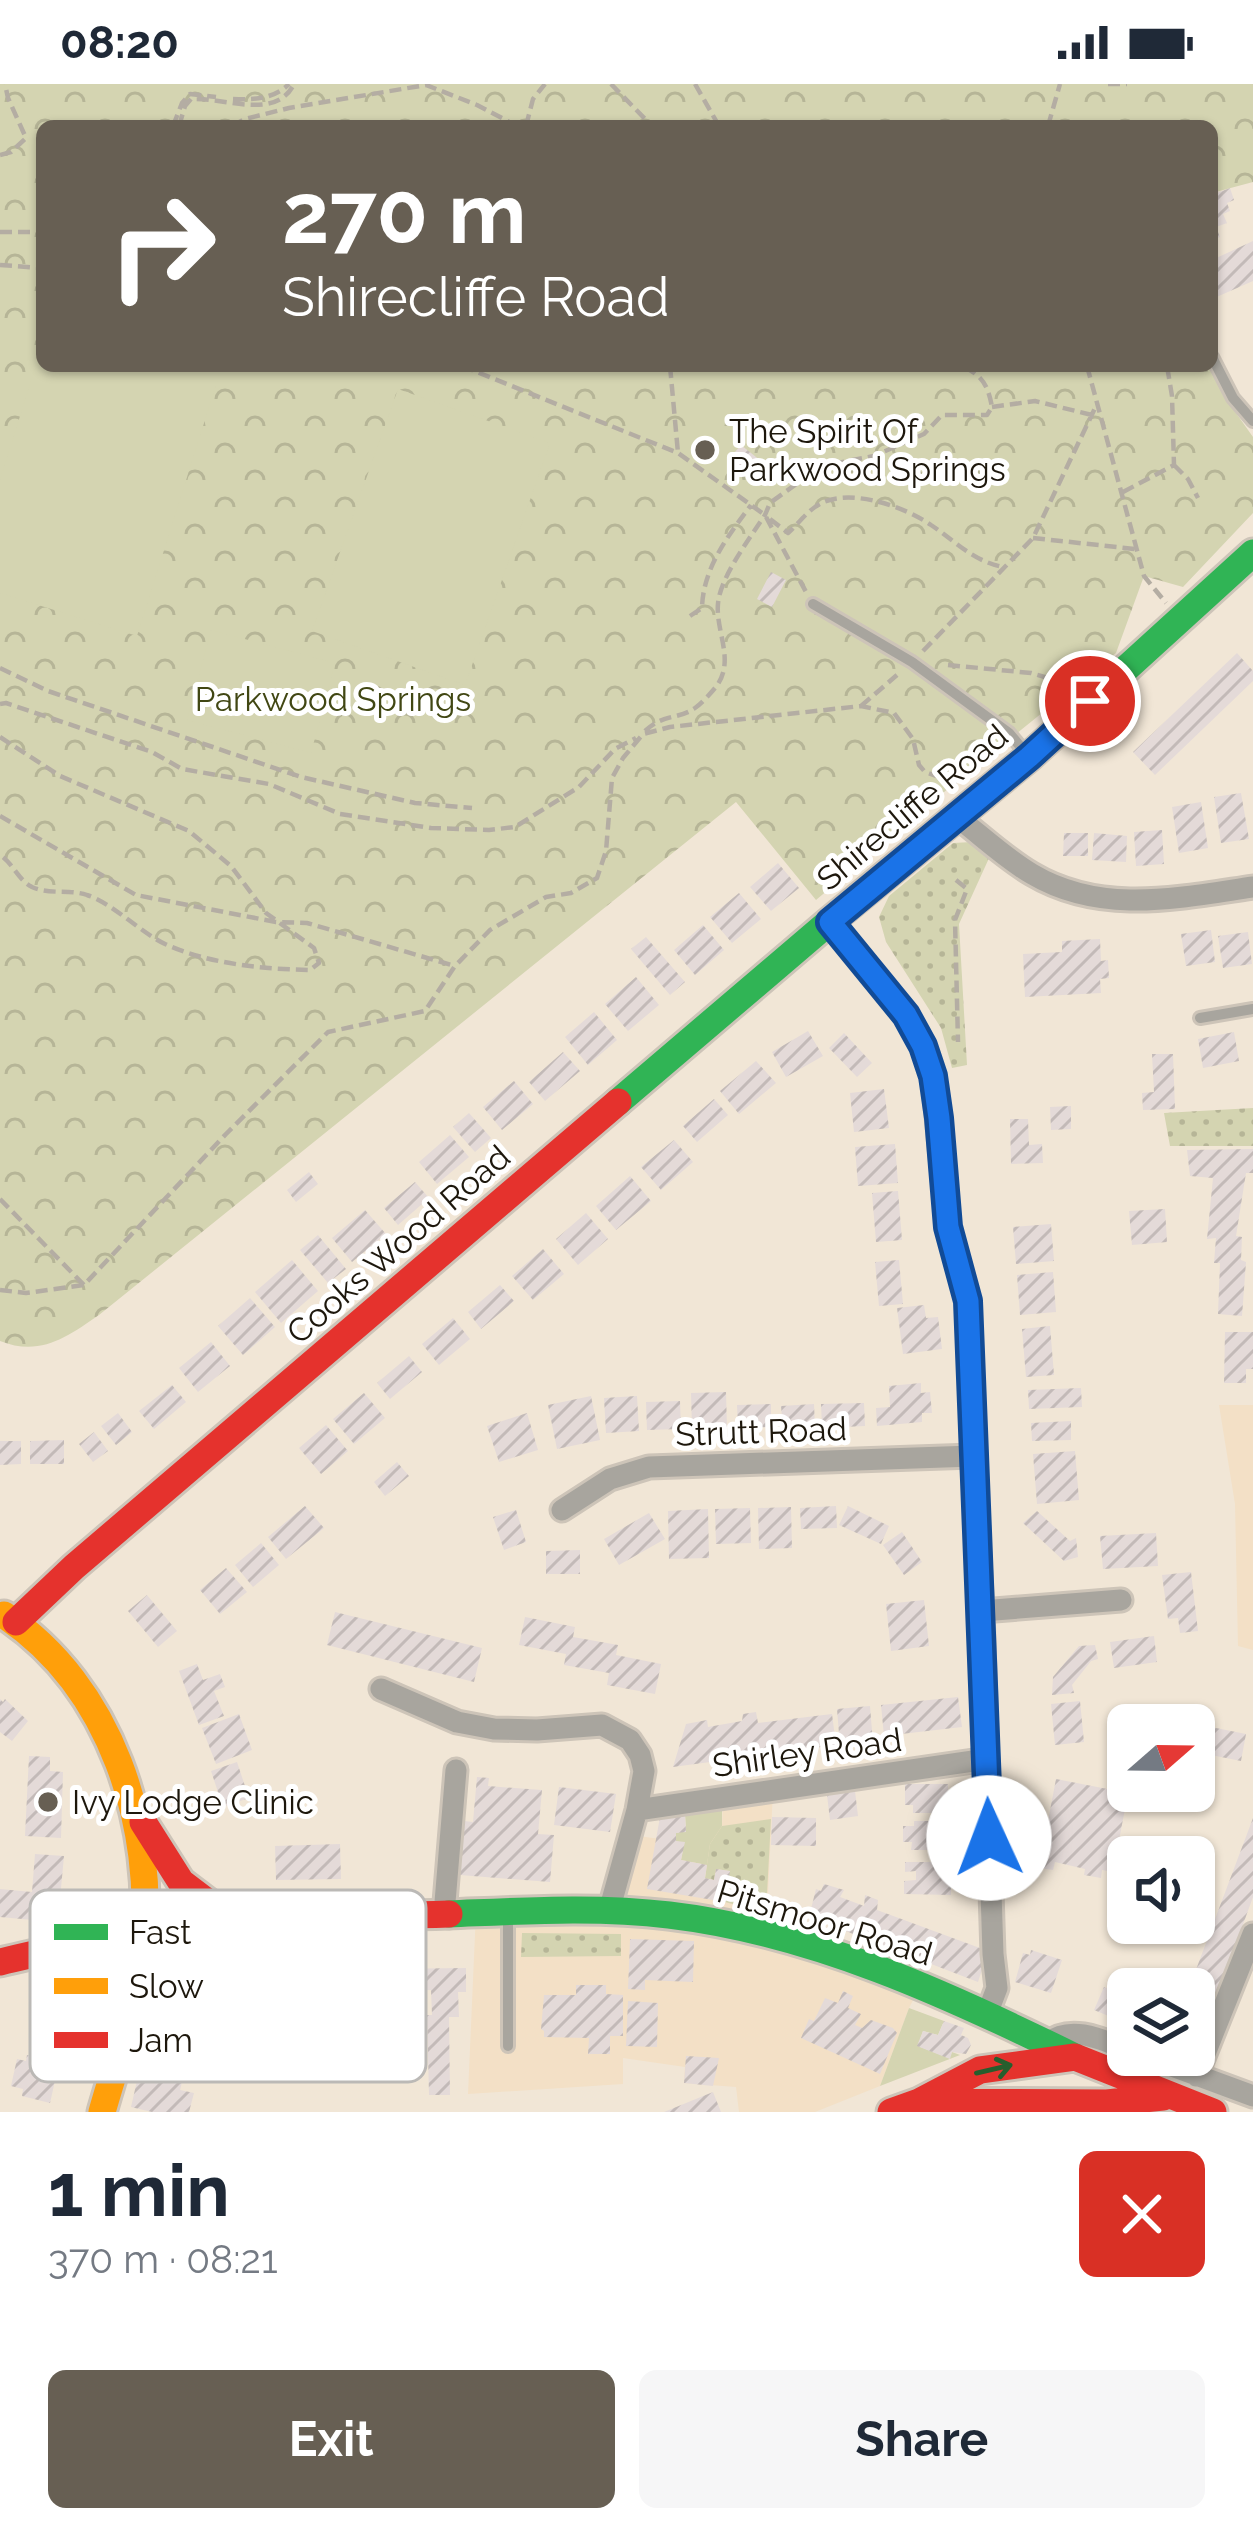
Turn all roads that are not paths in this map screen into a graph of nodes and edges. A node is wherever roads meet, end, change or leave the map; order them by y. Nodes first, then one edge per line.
1 (1218, 369) edge
2 (1253, 421) edge
3 (1253, 553) edge
4 (813, 604) road end
5 (1029, 757) junction
6 (966, 809) junction
7 (1253, 887) edge
8 (830, 922) junction
9 (1253, 1009) edge
10 (1200, 1018) dead end
11 (973, 1456) junction
12 (562, 1510) dead end
13 (1121, 1600) dead end
14 (982, 1611) junction
15 (8, 1617) edge
16 (381, 1689) dead end
17 (986, 1760) junction
18 (455, 1770) dead end
19 (135, 1808) junction
20 (638, 1810) junction
21 (144, 1890) edge
22 (191, 1890) edge
23 (508, 1911) junction
24 (609, 1911) junction
25 (444, 1913) junction
26 (426, 1914) edge
27 (1253, 1934) edge
28 (30, 1955) edge
29 (0, 1962) edge
30 (987, 2014) junction
31 (1215, 2029) edge
32 (1107, 2042) edge
33 (1048, 2043) junction
34 (508, 2046) dead end
35 (1075, 2057) junction
36 (1196, 2076) edge
37 (110, 2082) edge
38 (1172, 2096) junction
39 (1253, 2096) edge
40 (920, 2102) junction
41 (950, 2106) edge
42 (102, 2112) edge
43 (891, 2112) edge
44 (1213, 2112) edge

1 - 2 lane
3 - 5 main road, Shirecliffe Road
4 - 5 lane
5 - 6 main road, Shirecliffe Road
6 - 7 street
6 - 8 main road, Shirecliffe Road
8 - 11 street
8 - 15 main road, Cooks Wood Road
9 - 10 lane
11 - 12 street, Strutt Road
11 - 14 street
13 - 14 street
14 - 17 street
15 - 19 main road
16 - 20 street
17 - 20 street, Shirley Road
17 - 30 street
18 - 25 street
19 - 21 main road
19 - 22 main road
20 - 24 street
23 - 24 main road, Pitsmoor Road
23 - 25 main road, Pitsmoor Road
23 - 34 lane
24 - 30 main road, Pitsmoor Road
25 - 26 main road, Pitsmoor Road
27 - 31 street
28 - 29 main road, Pitsmoor Road
30 - 33 main road, Pitsmoor Road
32 - 33 street, Pitsmoor Road
33 - 35 main road, Pitsmoor Road
35 - 38 main road, Pitsmoor Road
40 -> 35 main road
36 - 39 street
37 - 42 main road
38 - 41 main road
38 - 44 main road, Pitsmoor Road
40 - 41 main road
40 - 43 main road

